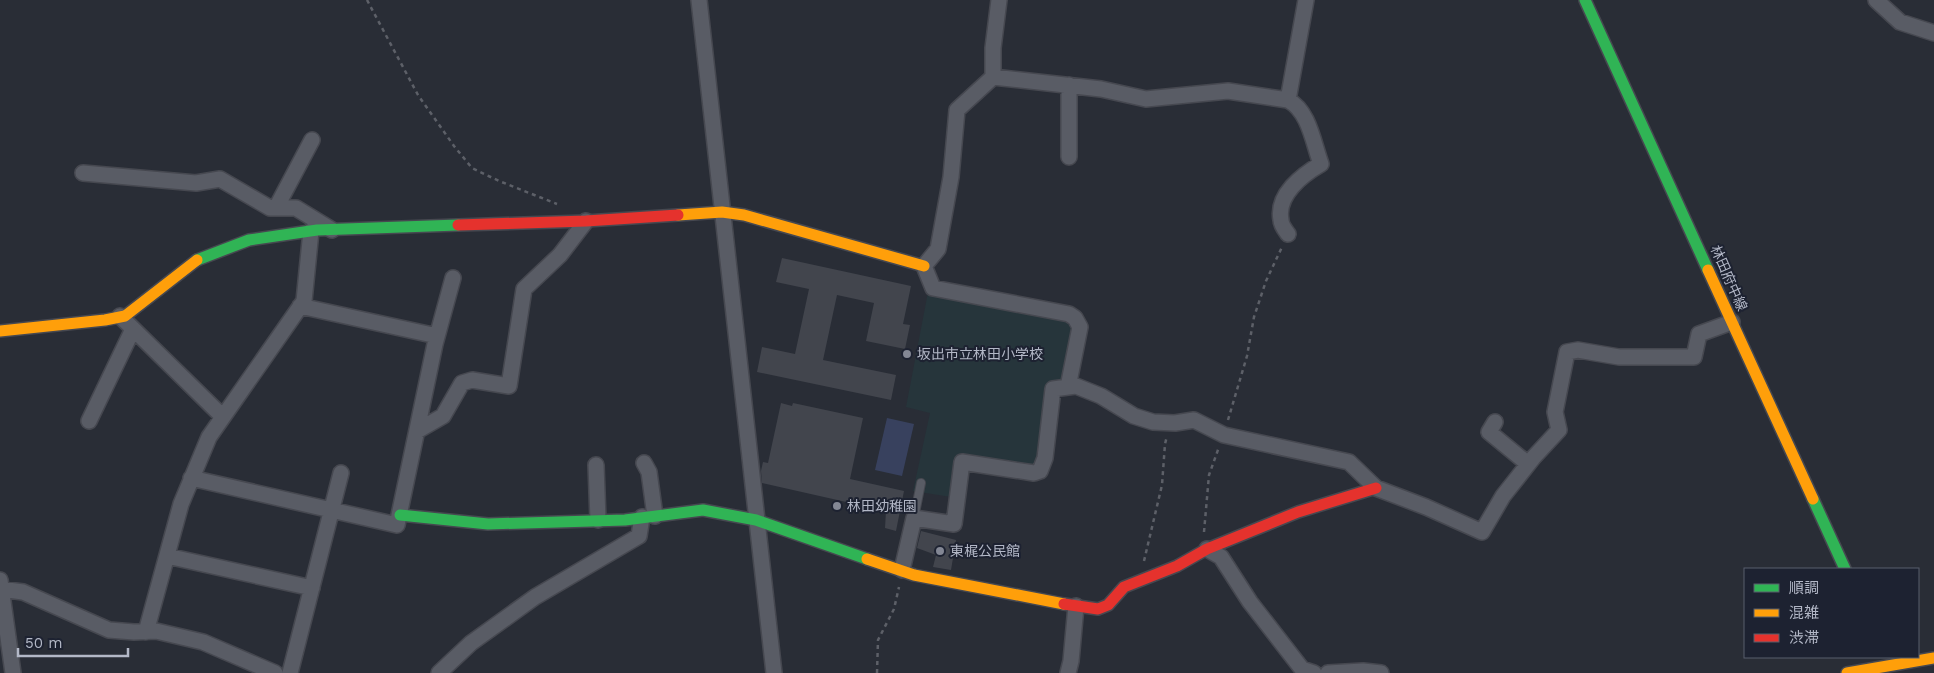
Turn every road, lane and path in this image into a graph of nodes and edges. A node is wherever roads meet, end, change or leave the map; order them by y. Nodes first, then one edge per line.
1 (367, 0) edge
2 (699, 0) edge
3 (999, 0) edge
4 (1306, 0) edge
5 (1585, 0) edge
6 (1876, 0) edge
7 (1934, 32) edge
8 (993, 77) junction
9 (1069, 85) junction
10 (1288, 100) junction
11 (312, 140) dead end
12 (1069, 157) dead end
13 (83, 173) dead end
14 (564, 207) dead end
15 (276, 208) junction
16 (722, 212) junction
17 (586, 221) junction
18 (332, 230) junction
19 (311, 231) junction
20 (1288, 234) joint
21 (924, 266) junction
22 (453, 278) dead end
23 (300, 306) junction
24 (120, 316) junction
25 (1732, 322) junction
26 (133, 329) junction
27 (0, 332) edge
28 (437, 336) junction
29 (1068, 387) junction
30 (223, 417) junction
31 (89, 421) dead end
32 (1495, 422) dead end
33 (1172, 423) junction
34 (417, 431) junction
35 (1224, 435) junction
36 (644, 463) dead end
37 (1528, 464) junction
38 (596, 466) dead end
39 (341, 473) dead end
40 (191, 478) junction
41 (921, 483) dead end
42 (1376, 488) junction
43 (332, 510) junction
44 (400, 515) junction
45 (649, 516) junction
46 (914, 518) junction
47 (598, 520) junction
48 (756, 520) junction
49 (1207, 549) junction
50 (166, 556) junction
51 (1845, 568) edge
52 (902, 570) junction
53 (1140, 581) junction
54 (0, 586) edge
55 (312, 588) junction
56 (1076, 606) junction
57 (146, 632) junction
58 (1934, 658) edge
59 (1887, 665) edge
60 (13, 673) edge
61 (275, 673) edge
62 (290, 673) edge
63 (439, 673) edge
64 (774, 673) edge
65 (877, 673) edge
66 (1068, 673) edge
67 (1314, 673) edge
68 (1328, 673) edge
69 (1381, 673) edge
70 (1847, 673) edge
71 (1897, 673) edge

1 - 14 path
2 - 16 street
3 - 8 street
4 - 10 street
5 - 25 street, 林田府中線
6 - 7 street
8 - 9 street
8 - 21 street
9 - 10 street
9 - 12 street
10 - 20 street
11 - 15 street
13 - 15 street
15 - 18 street
16 - 17 street
16 - 21 street
16 - 48 street
17 - 18 street
17 - 34 street
18 - 19 street
19 - 23 street
19 - 24 street
20 - 35 path
21 - 29 street
22 - 28 street
23 - 28 street
23 - 30 street
24 - 26 street
24 - 27 street
25 - 37 street
25 - 51 street, 林田府中線
26 - 30 street
26 - 31 street
28 - 34 street
29 - 33 street
29 - 46 street
30 - 40 street
32 - 37 street
33 - 35 street
33 - 53 path
34 - 44 street
35 - 42 street
35 - 49 path
36 - 45 street
37 - 42 street
38 - 47 street
39 - 43 street
40 - 43 street
40 - 50 street
41 - 46 lane
42 - 49 street
43 - 44 street
43 - 55 street
44 - 47 street
45 - 47 street
45 - 48 street
45 - 63 street
46 - 52 street
48 - 52 street
48 - 64 street
49 - 53 street
49 - 67 street
50 - 55 street
50 - 57 street
52 - 56 street
52 - 65 path
53 - 56 street
54 - 57 street
54 - 60 street
55 - 62 street
56 - 66 street
57 - 61 street
58 - 59 street
59 - 70 street
59 - 71 street
68 - 69 street

